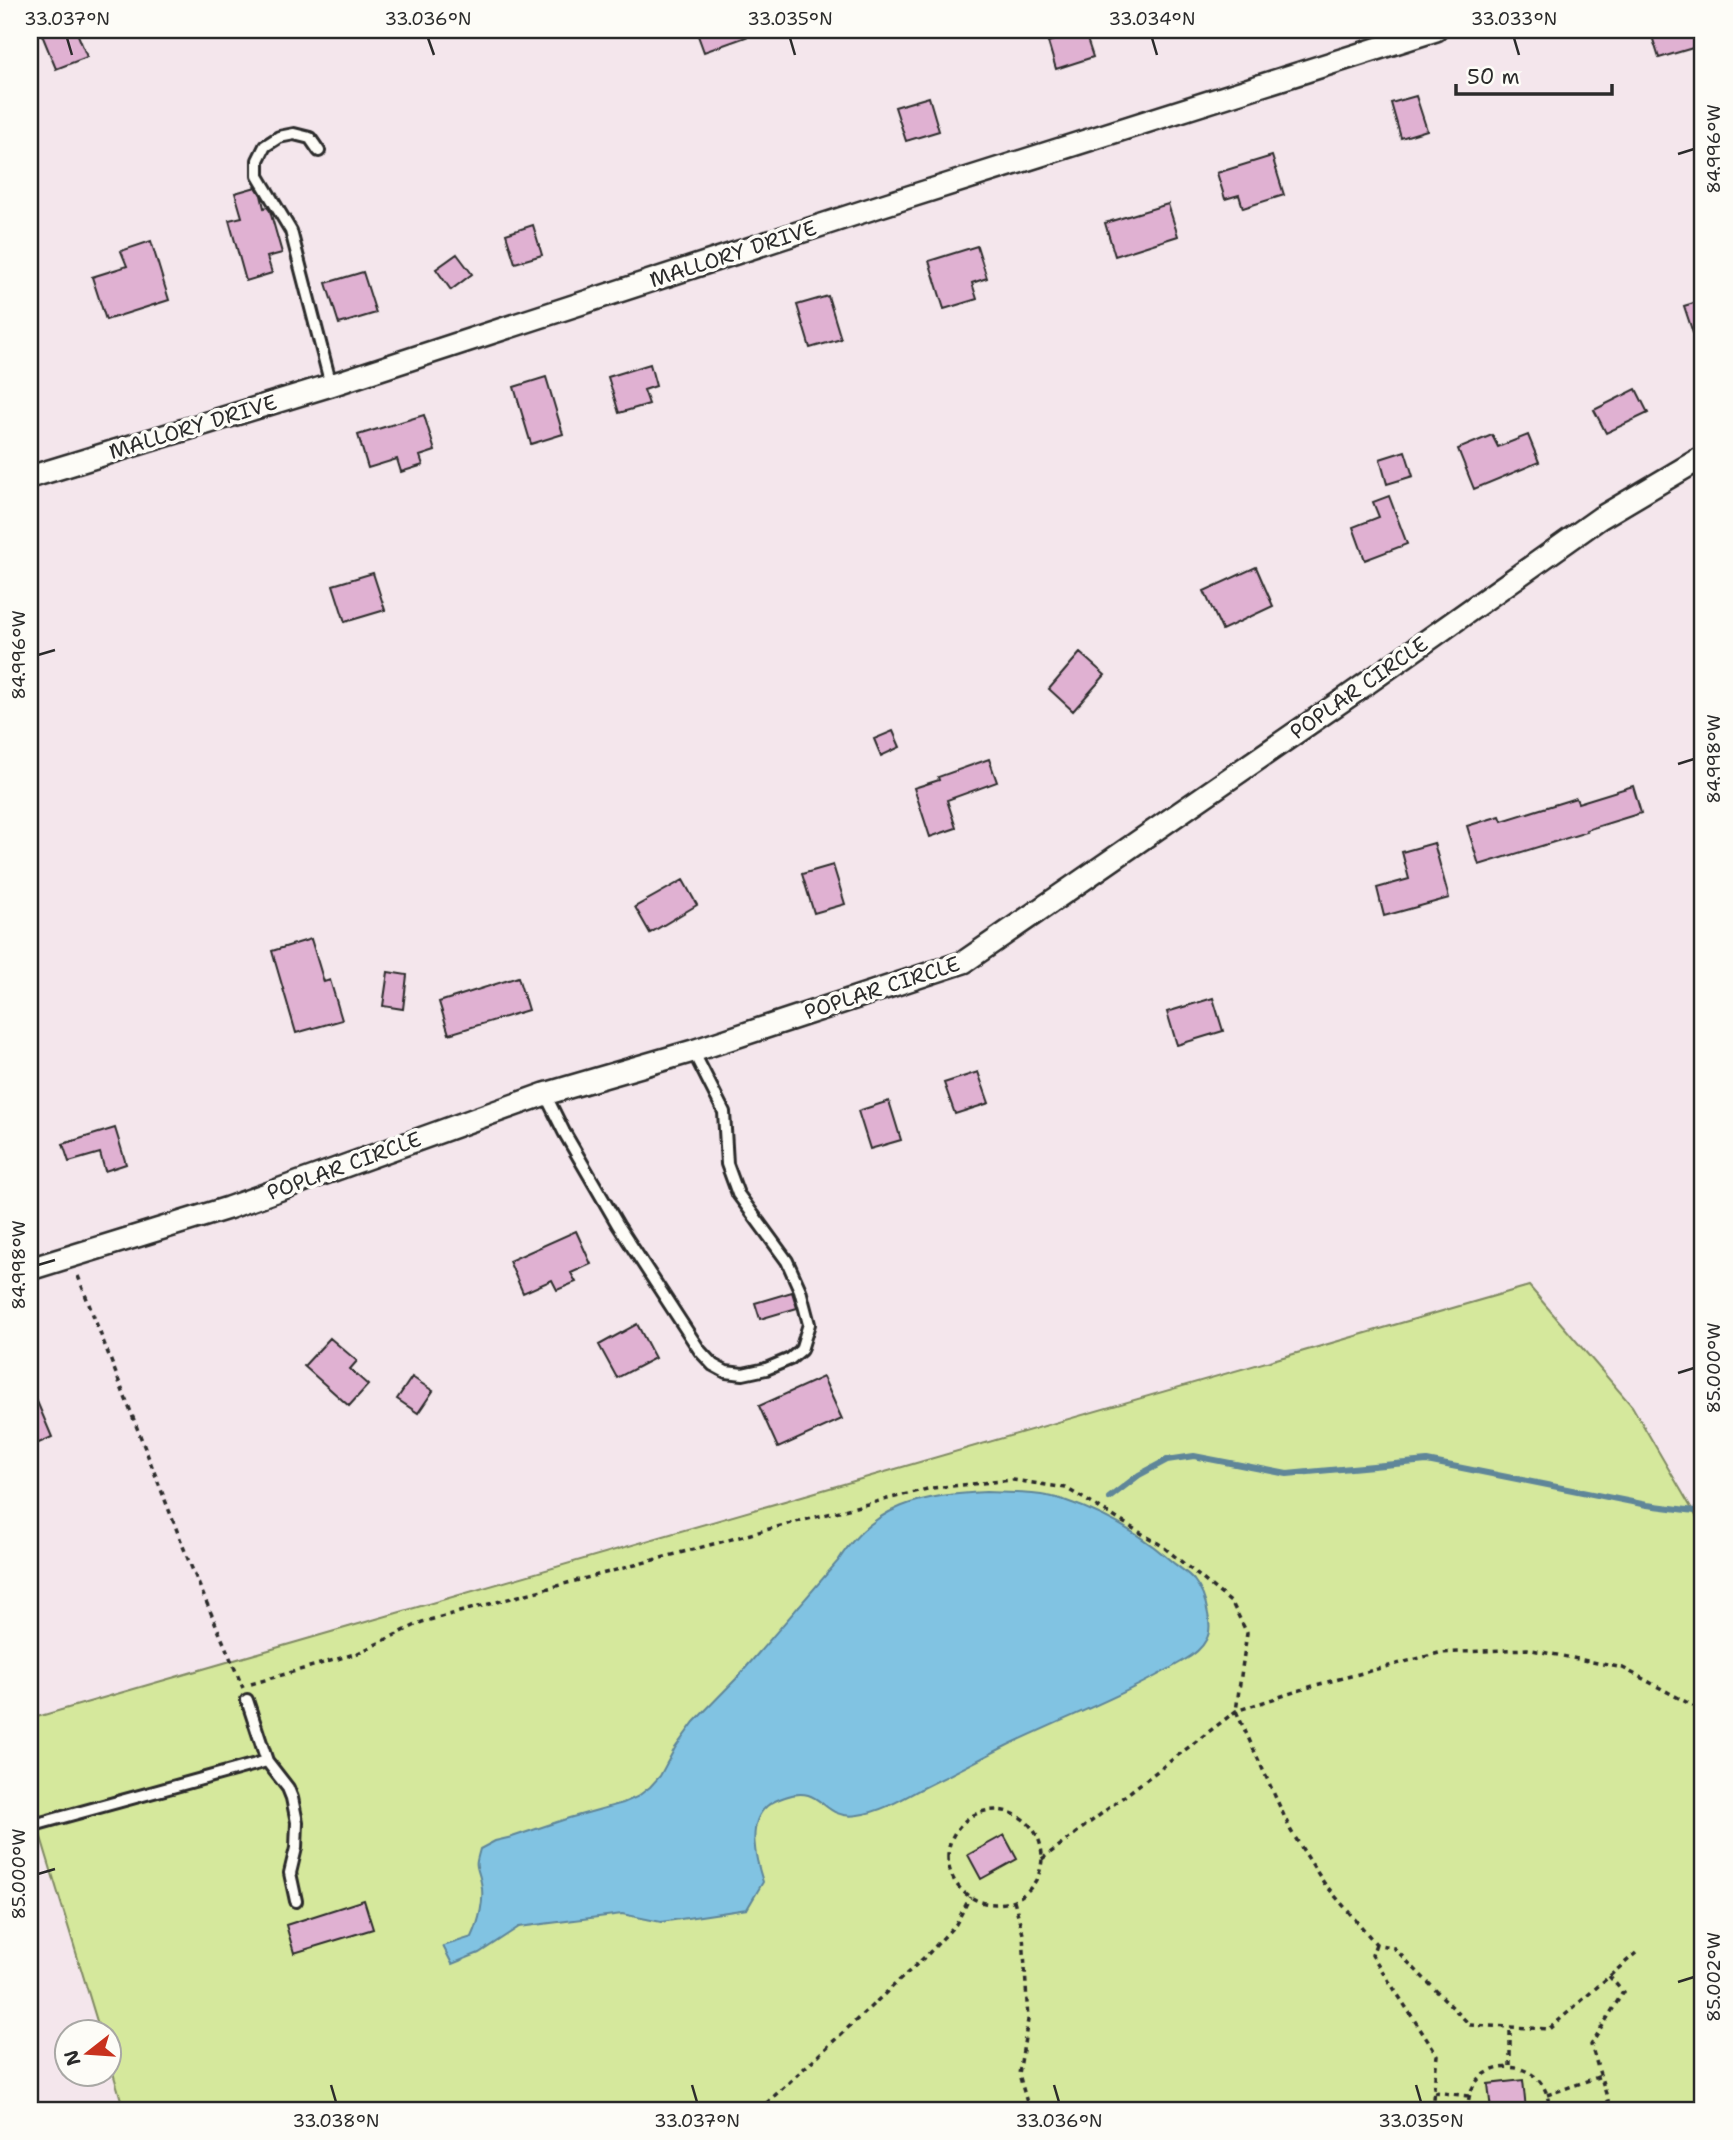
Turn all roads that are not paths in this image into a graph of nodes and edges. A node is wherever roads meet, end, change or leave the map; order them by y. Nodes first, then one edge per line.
1 (1436, 30) edge
2 (319, 151) dead end
3 (331, 385) junction
4 (1703, 457) edge
5 (30, 477) edge
6 (693, 1051) junction
7 (545, 1094) junction
8 (30, 1269) edge
9 (247, 1700) dead end
10 (267, 1761) junction
11 (30, 1826) edge
12 (296, 1901) dead end

1 - 3 street, MALLORY DRIVE
2 - 3 lane
3 - 5 street, MALLORY DRIVE
4 - 6 street, POPLAR CIRCLE
6 - 7 street, POPLAR CIRCLE
6 - 7 lane
7 - 8 street, POPLAR CIRCLE
9 - 10 lane
10 - 11 lane
10 - 12 lane

